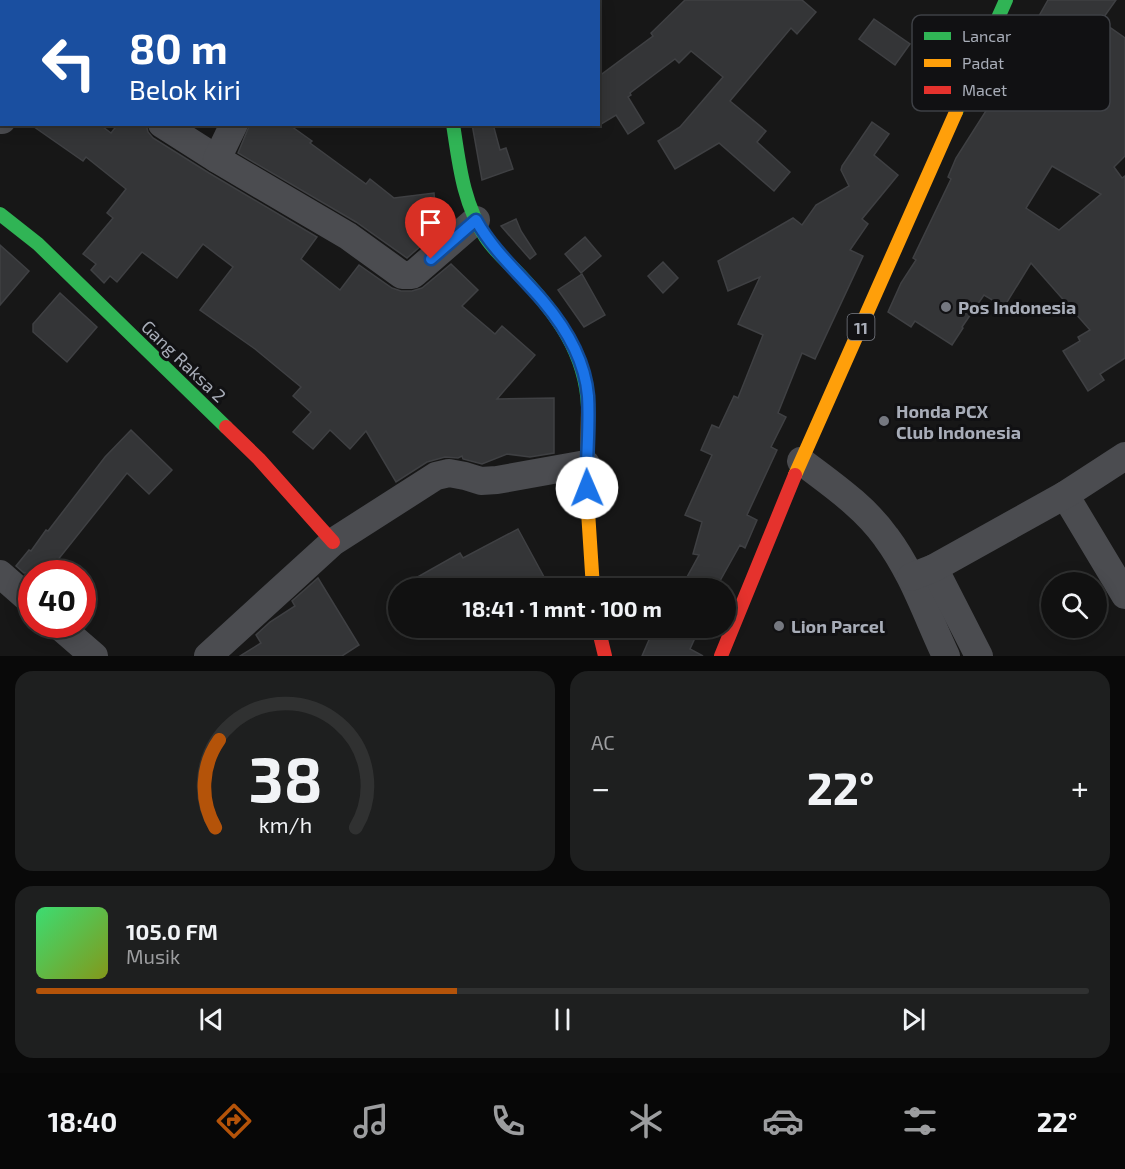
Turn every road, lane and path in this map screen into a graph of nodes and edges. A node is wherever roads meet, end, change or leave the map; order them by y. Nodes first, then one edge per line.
1 (1006, 0) edge
2 (999, 15) edge
3 (957, 111) edge
4 (165, 126) edge
5 (233, 126) edge
6 (453, 126) edge
7 (217, 159) junction
8 (0, 214) edge
9 (476, 220) junction
10 (1125, 456) edge
11 (801, 461) junction
12 (586, 464) junction
13 (1065, 495) junction
14 (333, 542) junction
15 (922, 572) junction
16 (0, 574) edge
17 (592, 578) edge
18 (18, 590) edge
19 (1125, 595) edge
20 (73, 638) edge
21 (601, 638) edge
22 (94, 656) edge
23 (208, 656) edge
24 (605, 656) edge
25 (721, 656) edge
26 (946, 656) edge
27 (979, 656) edge

1 - 2 main road, 11
3 - 11 main road, 11
4 - 7 street
5 - 7 street
6 - 9 main road
7 - 9 street
8 - 14 main road, Gang Raksa 2
9 - 12 main road
10 - 13 street
11 - 15 street
11 - 25 main road, 11
12 - 14 street
12 - 17 main road
13 - 15 street
13 - 19 street
14 - 23 street
15 - 26 street
15 - 27 street
16 - 18 street
20 - 22 street
21 - 24 main road

